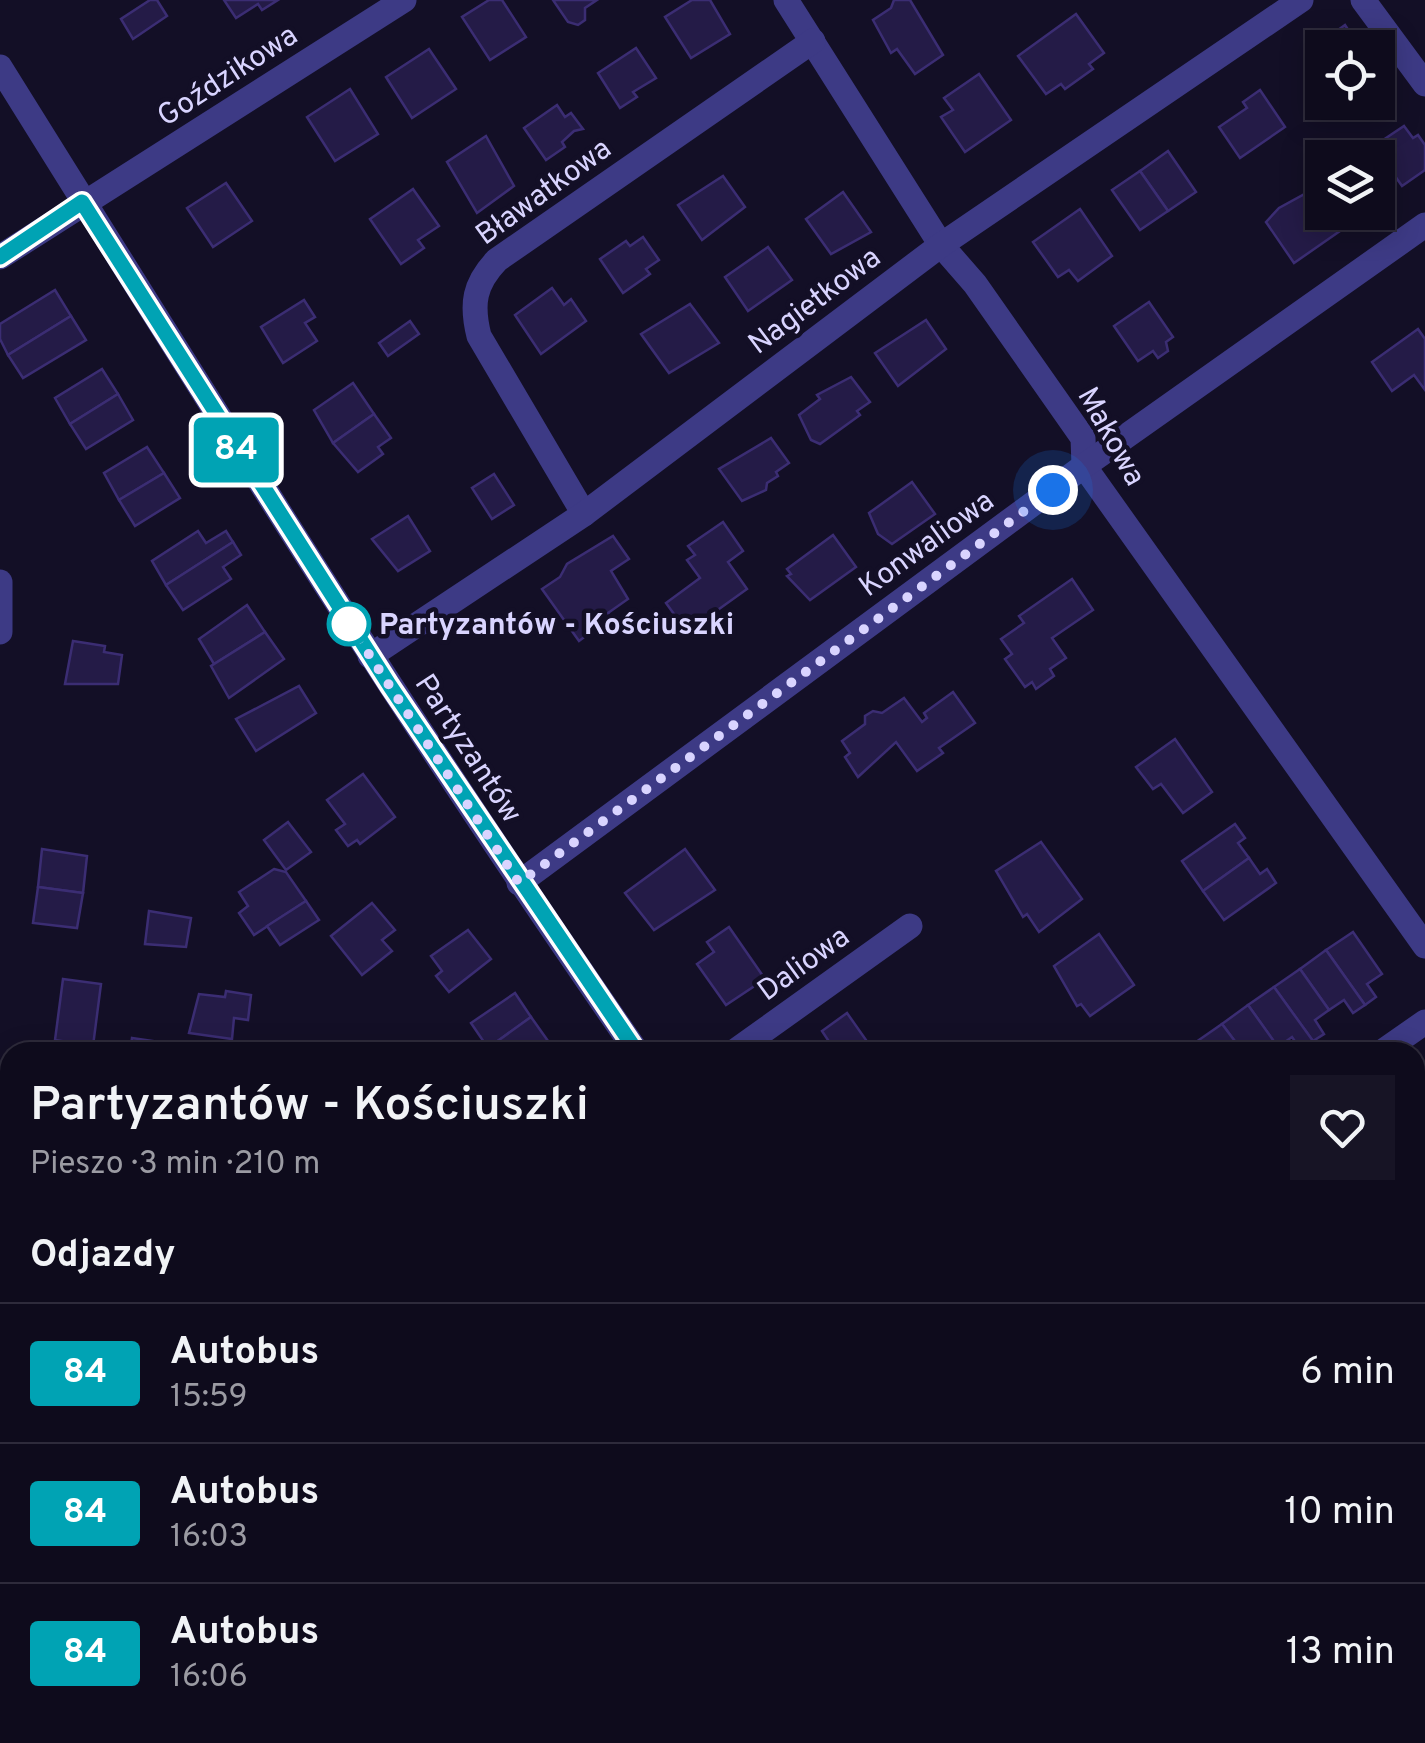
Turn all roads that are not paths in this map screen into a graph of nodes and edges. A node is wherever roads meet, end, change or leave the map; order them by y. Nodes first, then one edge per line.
1 (404, 0) edge
2 (786, 0) edge
3 (1301, 0) edge
4 (1363, 0) edge
5 (813, 41) junction
6 (0, 67) edge
7 (1425, 84) edge
8 (82, 202) junction
9 (1425, 225) edge
10 (942, 245) junction
11 (0, 257) edge
12 (1084, 466) junction
13 (584, 514) junction
14 (0, 582) edge
15 (0, 632) edge
16 (370, 656) junction
17 (519, 883) junction
18 (910, 926) dead end
19 (1425, 946) edge
20 (1425, 1022) edge
21 (630, 1042) edge
22 (748, 1042) edge
23 (1396, 1042) edge

1 - 8 street, Goździkowa
2 - 5 street, Makowa
3 - 10 street, Nagietkowa
4 - 7 street
5 - 10 street, Makowa
5 - 13 street, Bławatkowa
6 - 8 street, Partyzantów
8 - 11 street, Goździkowa
8 - 16 street, Partyzantów
9 - 12 street, Konwaliowa
10 - 12 street, Makowa
10 - 13 street, Nagietkowa
12 - 17 street, Konwaliowa
12 - 19 street, Makowa
13 - 16 street, Nagietkowa
14 - 15 street
16 - 17 street, Partyzantów
17 - 21 street, Partyzantów
18 - 22 street, Daliowa
20 - 23 street

